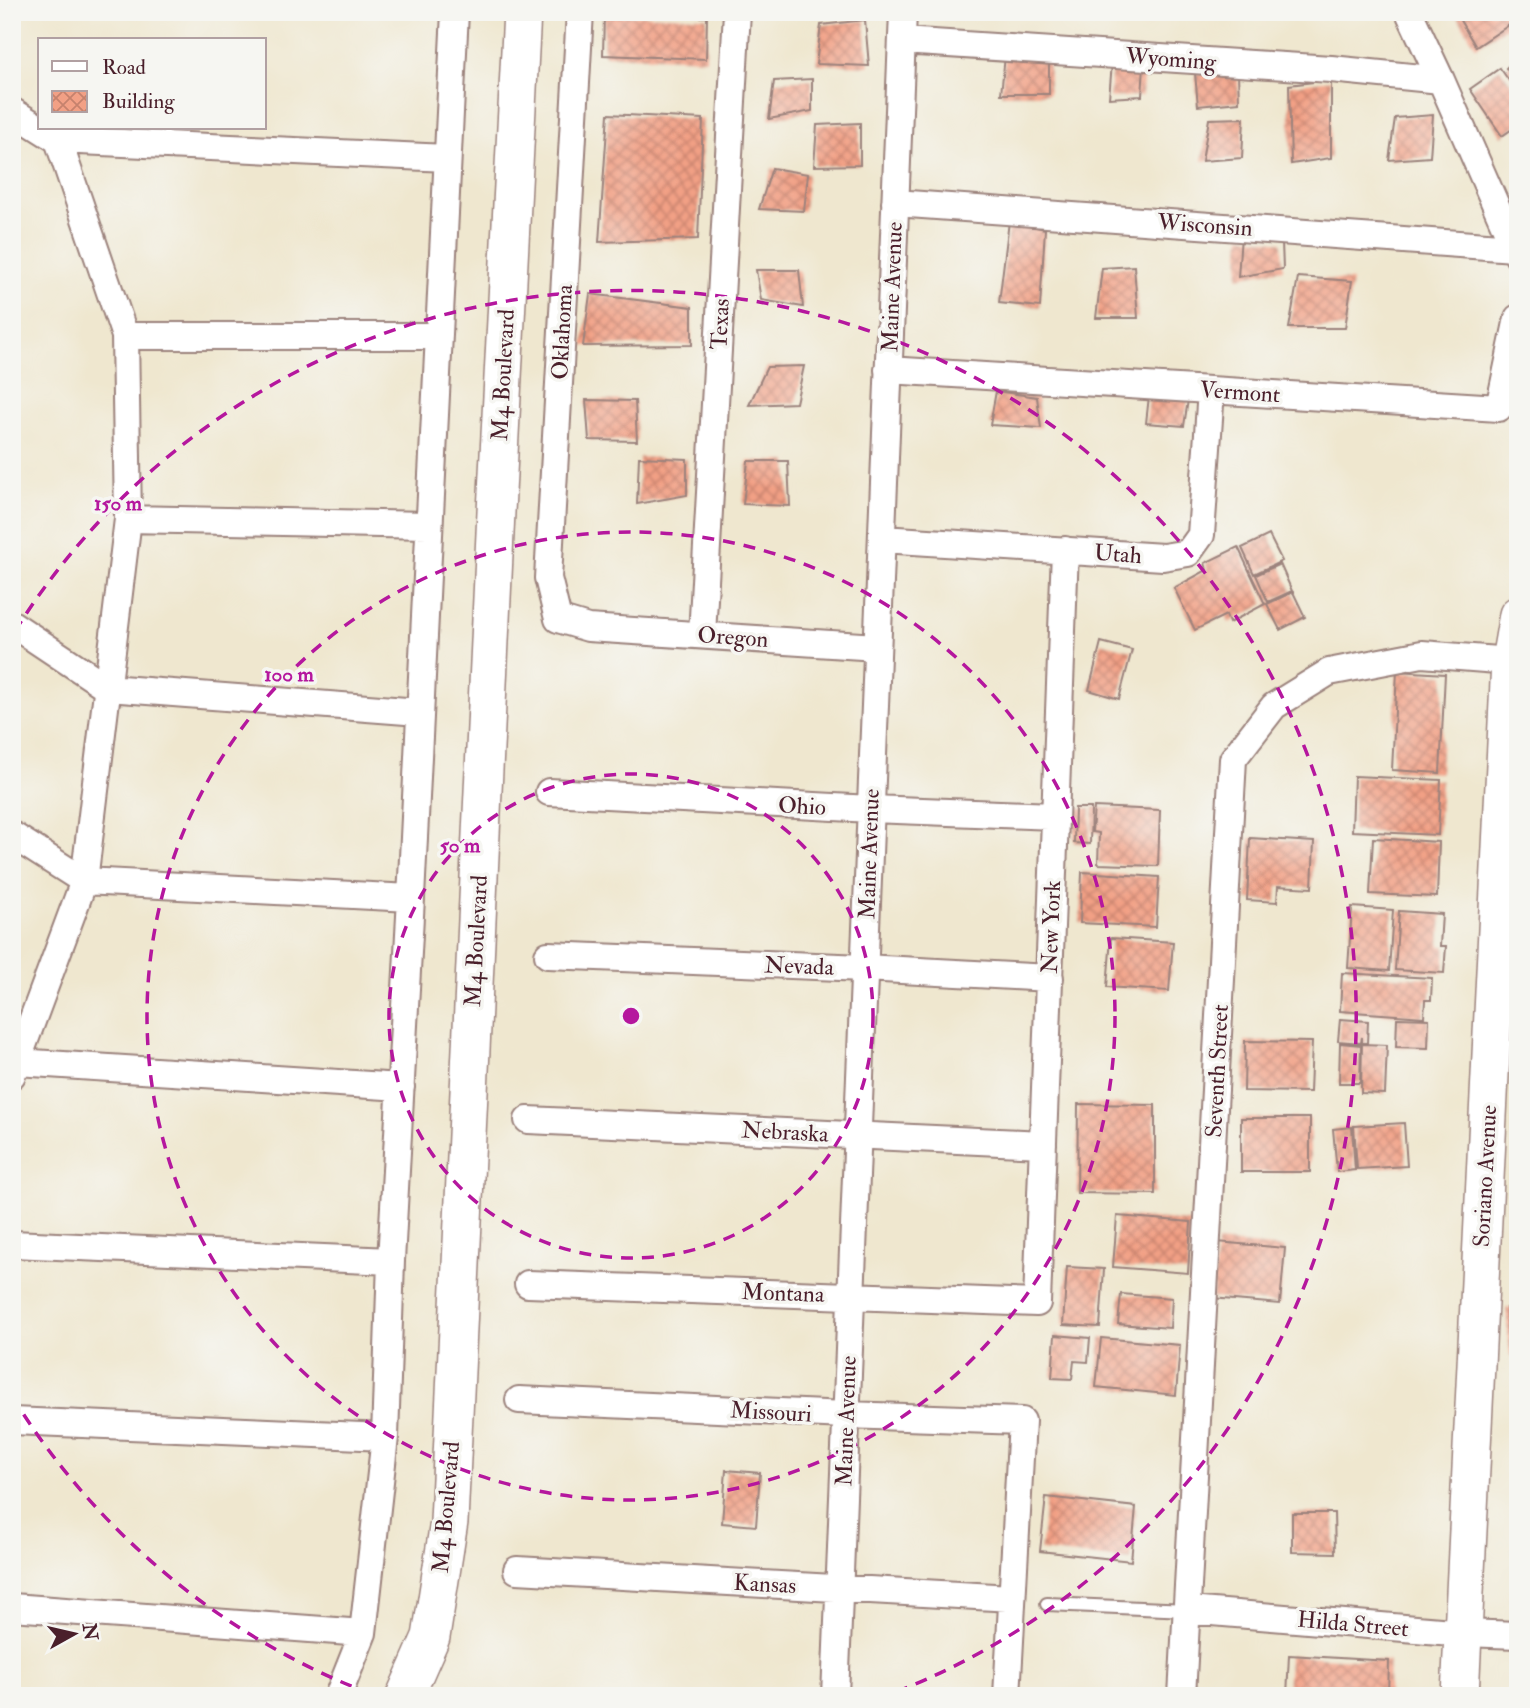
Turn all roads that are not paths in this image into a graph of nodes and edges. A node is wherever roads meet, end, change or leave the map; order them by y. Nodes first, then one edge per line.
1 (454, 12) edge
2 (522, 12) edge
3 (580, 12) edge
4 (737, 12) edge
5 (903, 12) edge
6 (1409, 12) edge
7 (902, 41) junction
8 (1441, 80) junction
9 (12, 111) edge
10 (38, 127) edge
11 (42, 130) edge
12 (58, 140) junction
13 (447, 158) junction
14 (895, 203) junction
15 (1516, 252) edge
16 (1518, 318) edge
17 (125, 336) junction
18 (438, 337) junction
19 (888, 370) junction
20 (1211, 390) junction
21 (128, 519) junction
22 (428, 524) junction
23 (882, 539) junction
24 (1065, 550) junction
25 (1518, 615) edge
26 (12, 624) edge
27 (588, 628) joint
28 (702, 635) junction
29 (877, 646) junction
30 (1510, 661) junction
31 (108, 688) junction
32 (419, 712) junction
33 (549, 792) dead end
34 (871, 809) junction
35 (1055, 816) junction
36 (12, 835) edge
37 (84, 881) junction
38 (411, 898) junction
39 (548, 955) dead end
40 (864, 968) junction
41 (1049, 978) junction
42 (15, 1068) edge
43 (401, 1087) junction
44 (528, 1120) dead end
45 (858, 1135) junction
46 (1043, 1144) junction
47 (12, 1244) edge
48 (391, 1261) junction
49 (528, 1284) dead end
50 (851, 1296) junction
51 (1037, 1303) joint
52 (519, 1400) dead end
53 (846, 1415) junction
54 (12, 1421) edge
55 (384, 1437) junction
56 (517, 1570) dead end
57 (839, 1588) junction
58 (1012, 1598) junction
59 (1046, 1604) dead end
60 (12, 1607) edge
61 (1188, 1610) junction
62 (363, 1633) junction
63 (1464, 1633) junction
64 (1518, 1635) edge
65 (338, 1696) edge
66 (405, 1696) edge
67 (835, 1696) edge
68 (1007, 1696) edge
69 (1182, 1696) edge
70 (1460, 1696) edge

1 - 13 street
2 - 66 street, M4 Boulevard
3 - 27 street, Oklahoma
4 - 28 street, Texas
5 - 7 street, Maine Avenue
6 - 8 street
7 - 8 street, Wyoming
7 - 14 street, Maine Avenue
8 - 15 street
9 - 10 street
11 - 12 street
12 - 13 street
12 - 17 street
13 - 18 street
14 - 15 street, Wisconsin
14 - 19 street, Maine Avenue
16 - 20 street, Vermont
17 - 18 street
17 - 21 street
18 - 22 street
19 - 20 street, Vermont
19 - 23 street, Maine Avenue
20 - 24 street, Utah
21 - 22 street
21 - 31 street
22 - 32 street
23 - 24 street, Utah
23 - 29 street, Maine Avenue
24 - 35 street, New York
25 - 30 street, Soriano Avenue
26 - 31 street
27 - 28 street, Oregon
28 - 29 street, Oregon
29 - 34 street, Maine Avenue
30 - 61 street, Seventh Street
30 - 63 street, Soriano Avenue
31 - 32 street
31 - 37 street
32 - 38 street
33 - 34 street, Ohio
34 - 35 street, Ohio
34 - 40 street, Maine Avenue
35 - 41 street, New York
36 - 37 street
37 - 38 street
37 - 42 street
38 - 43 street
39 - 40 street, Nevada
40 - 41 street, Nevada
40 - 45 street, Maine Avenue
41 - 46 street, New York
42 - 43 street
43 - 48 street
44 - 45 street, Nebraska
45 - 46 street, Nebraska
45 - 50 street, Maine Avenue
46 - 51 street, New York
47 - 48 street
48 - 55 street
49 - 50 street, Montana
50 - 51 street, Montana
50 - 53 street, Maine Avenue
52 - 53 street, Missouri
53 - 57 street, Maine Avenue
53 - 58 street, Missouri
54 - 55 street
55 - 62 street
56 - 57 street, Kansas
57 - 58 street, Kansas
57 - 67 street, Maine Avenue
58 - 68 street
59 - 61 lane
60 - 62 street
61 - 63 street, Hilda Street
61 - 69 street, Seventh Street
62 - 65 street
63 - 64 street, Hilda Street
63 - 70 street, Soriano Avenue

